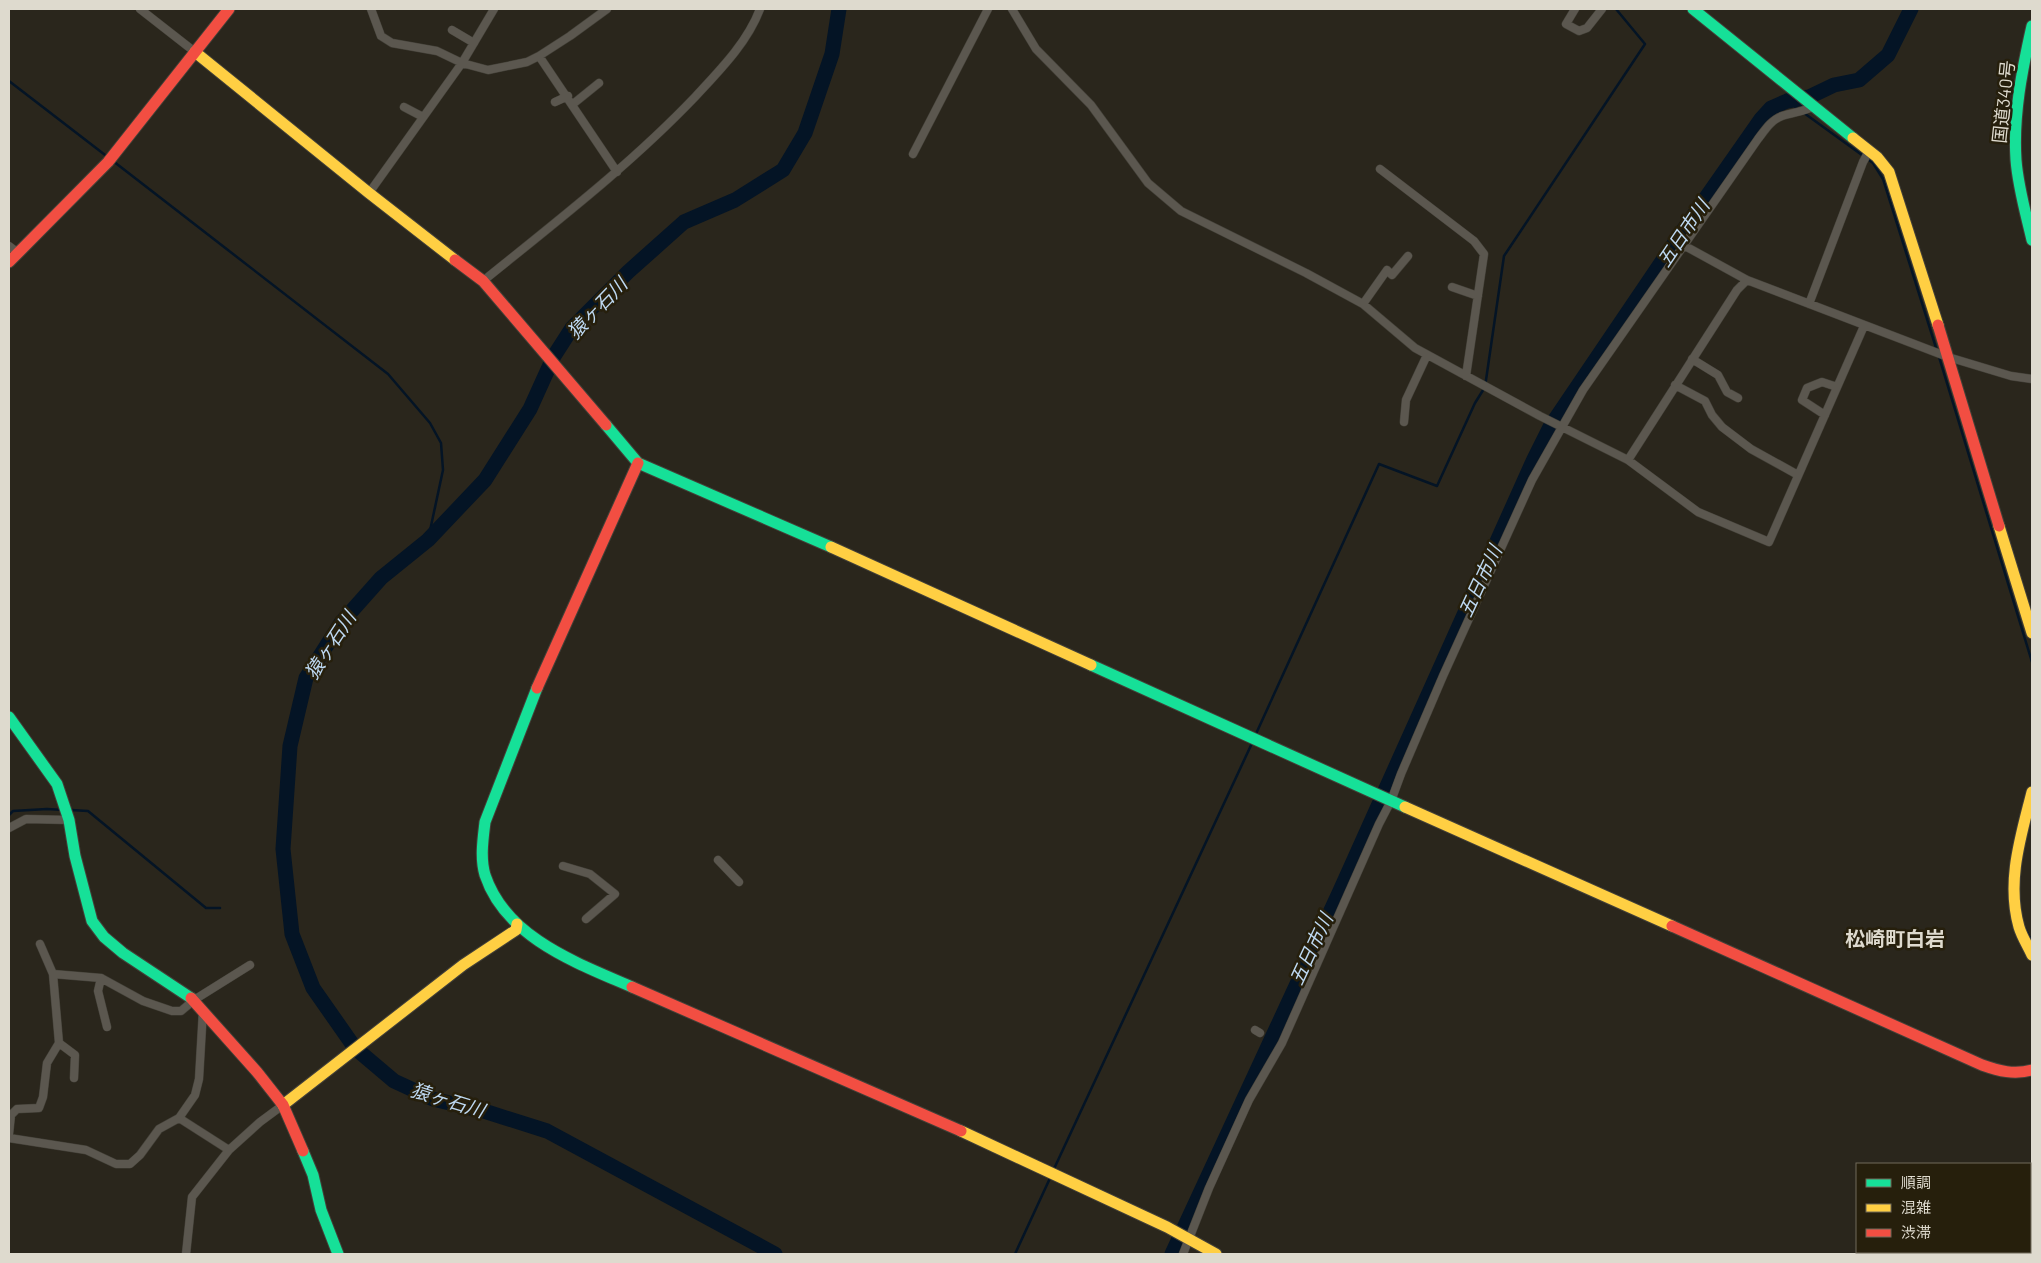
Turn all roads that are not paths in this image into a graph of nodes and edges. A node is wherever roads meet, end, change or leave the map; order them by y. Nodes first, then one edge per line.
1 (140, 9) edge
2 (229, 9) edge
3 (371, 9) edge
4 (494, 9) edge
5 (606, 9) edge
6 (760, 9) edge
7 (988, 9) edge
8 (1012, 9) edge
9 (1575, 9) edge
10 (1602, 9) edge
11 (1693, 9) edge
12 (2032, 26) edge
13 (452, 30) dead end
14 (474, 43) junction
15 (195, 52) junction
16 (539, 56) junction
17 (462, 63) junction
18 (599, 83) dead end
19 (568, 96) junction
20 (555, 102) dead end
21 (573, 104) junction
22 (1812, 104) junction
23 (404, 107) dead end
24 (423, 117) junction
25 (1869, 151) junction
26 (912, 154) dead end
27 (1380, 169) dead end
28 (617, 172) junction
29 (369, 193) junction
30 (2032, 240) edge
31 (1685, 246) junction
32 (13, 249) edge
33 (1408, 256) dead end
34 (9, 262) edge
35 (1747, 280) junction
36 (483, 281) junction
37 (1452, 287) dead end
38 (1478, 296) junction
39 (1363, 304) junction
40 (1808, 304) junction
41 (1864, 326) junction
42 (1427, 354) junction
43 (1948, 357) junction
44 (1692, 358) junction
45 (1466, 376) junction
46 (2032, 379) edge
47 (1675, 385) junction
48 (1837, 387) junction
49 (1738, 398) dead end
50 (1825, 415) junction
51 (1404, 422) dead end
52 (1561, 426) junction
53 (1628, 460) junction
54 (638, 462) junction
55 (1798, 476) junction
56 (2032, 633) edge
57 (9, 717) edge
58 (2032, 792) edge
59 (1390, 800) junction
60 (69, 820) junction
61 (2029, 825) edge
62 (9, 828) edge
63 (718, 860) dead end
64 (563, 866) dead end
65 (739, 882) dead end
66 (586, 919) dead end
67 (517, 924) junction
68 (40, 944) dead end
69 (2032, 955) edge
70 (250, 965) dead end
71 (53, 974) junction
72 (101, 978) junction
73 (194, 1000) junction
74 (203, 1010) junction
75 (108, 1027) dead end
76 (59, 1043) junction
77 (2032, 1070) edge
78 (74, 1078) dead end
79 (283, 1105) junction
80 (179, 1118) junction
81 (9, 1134) edge
82 (9, 1138) edge
83 (230, 1150) junction
84 (1188, 1237) junction
85 (186, 1254) edge
86 (338, 1254) edge
87 (1183, 1254) edge
88 (1216, 1254) edge

1 - 15 street
2 - 15 main road
3 - 17 street
4 - 14 street
5 - 16 street
6 - 28 street
7 - 26 street
8 - 39 street
9 - 10 street
11 - 22 main road
12 - 30 main road, 国道340号
13 - 14 street
14 - 17 street
15 - 29 main road
15 - 32 main road
16 - 17 street
16 - 19 street
17 - 24 street
18 - 21 street
19 - 20 street
19 - 21 street
21 - 28 street
22 - 25 main road
22 - 31 street
23 - 24 street
24 - 29 street
25 - 40 street
25 - 43 main road
27 - 38 street
28 - 36 street
29 - 36 main road
31 - 35 street
31 - 52 street
32 - 34 main road
33 - 39 street
35 - 40 street
35 - 44 street
36 - 54 main road
37 - 38 street
38 - 45 street
39 - 42 street
40 - 41 street
41 - 43 street
41 - 48 street
42 - 45 street
42 - 51 street
43 - 46 street
43 - 56 main road
44 - 47 street
44 - 49 street
45 - 52 street
47 - 53 street
47 - 55 street
48 - 50 street
48 - 50 street
50 - 55 street
52 - 53 street
52 - 59 street
53 - 55 street
54 - 59 main road
54 - 67 main road
57 - 60 main road
58 - 61 main road
59 - 77 main road
59 - 84 street
60 - 62 street
60 - 73 main road
61 - 69 main road
63 - 65 street
64 - 66 street
67 - 79 main road
67 - 84 main road
68 - 71 street
70 - 73 street
71 - 72 street
71 - 76 street
72 - 73 street
72 - 75 street
73 - 74 main road
74 - 79 main road
74 - 80 street
76 - 78 street
76 - 81 street
79 - 83 street
79 - 86 main road
80 - 82 street
80 - 83 street
83 - 85 street
84 - 87 street
84 - 88 main road

